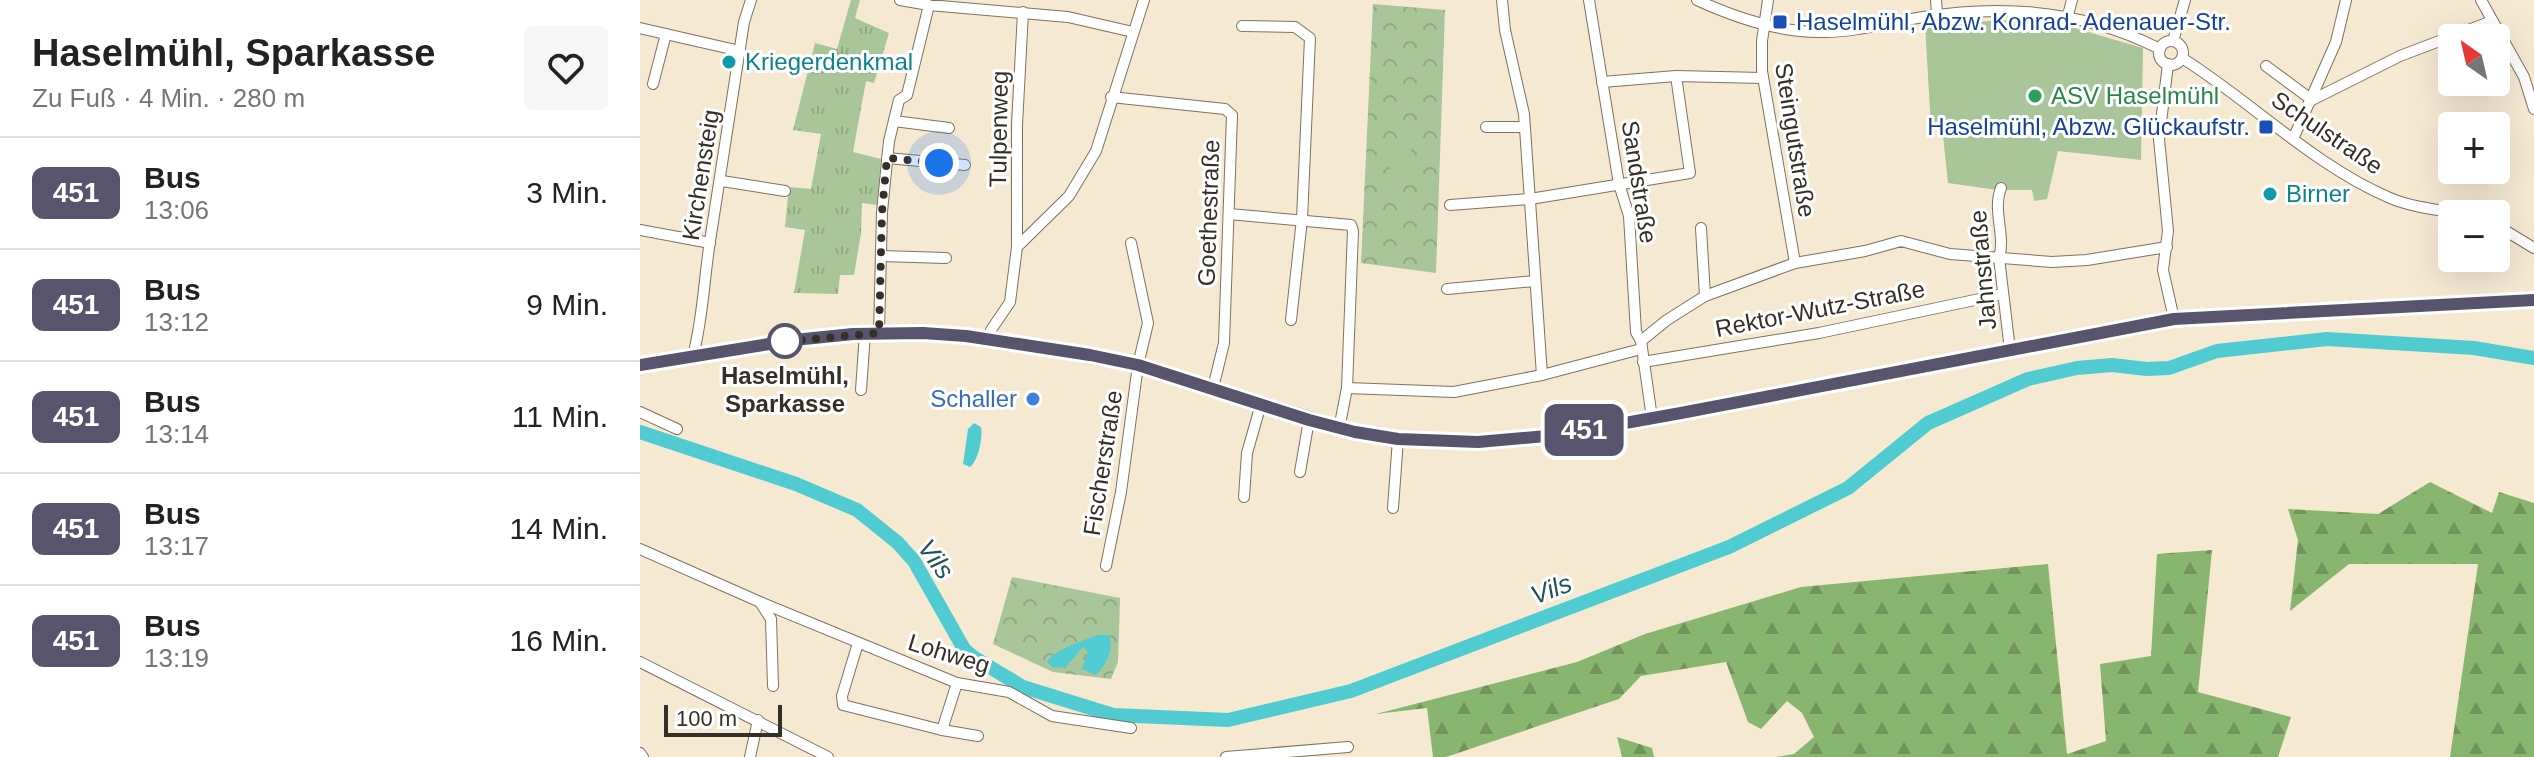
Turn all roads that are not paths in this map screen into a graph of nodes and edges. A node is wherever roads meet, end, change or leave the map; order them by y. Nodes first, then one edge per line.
1 (751, 0) edge
2 (900, 0) edge
3 (1144, 0) edge
4 (1502, 0) edge
5 (1589, 0) edge
6 (1697, 0) edge
7 (1768, 0) edge
8 (1936, 0) edge
9 (2072, 0) edge
10 (2185, 0) edge
11 (2346, 0) edge
12 (2481, 0) edge
13 (929, 5) junction
14 (1023, 12) junction
15 (1937, 14) junction
16 (2068, 15) junction
17 (2492, 21) junction
18 (1765, 24) junction
19 (1242, 26) dead end
20 (640, 28) edge
21 (1133, 32) junction
22 (666, 34) junction
23 (2173, 41) junction
24 (2160, 49) junction
25 (740, 51) junction
26 (2182, 58) junction
27 (2168, 64) junction
28 (2266, 66) dead end
29 (1676, 76) junction
30 (1763, 78) junction
31 (1602, 82) junction
32 (653, 84) dead end
33 (1111, 97) junction
34 (2312, 100) junction
35 (2534, 109) edge
36 (894, 121) junction
37 (1486, 127) dead end
38 (1524, 127) junction
39 (949, 128) dead end
40 (2293, 139) junction
41 (887, 158) junction
42 (965, 165) dead end
43 (722, 181) junction
44 (1619, 184) junction
45 (2001, 188) dead end
46 (785, 191) dead end
47 (1530, 199) junction
48 (1450, 205) dead end
49 (2438, 209) edge
50 (1229, 214) junction
51 (1302, 219) junction
52 (1701, 228) dead end
53 (640, 230) edge
54 (2510, 233) edge
55 (710, 243) junction
56 (1131, 243) dead end
57 (1017, 247) junction
58 (2167, 247) junction
59 (2534, 248) edge
60 (881, 256) junction
61 (946, 258) dead end
62 (1999, 258) junction
63 (1795, 263) junction
64 (1535, 281) junction
65 (1447, 289) dead end
66 (2003, 294) junction
67 (1705, 296) junction
68 (2534, 300) edge
69 (2174, 319) junction
70 (1291, 320) dead end
71 (865, 333) junction
72 (879, 333) junction
73 (990, 339) junction
74 (1641, 345) junction
75 (2010, 350) junction
76 (693, 356) junction
77 (1643, 362) junction
78 (640, 365) edge
79 (1138, 365) junction
80 (1542, 375) junction
81 (1213, 388) junction
82 (1347, 388) junction
83 (861, 390) dead end
84 (1261, 404) junction
85 (640, 412) edge
86 (1652, 418) junction
87 (1309, 420) junction
88 (677, 429) dead end
89 (1339, 429) junction
90 (1398, 439) junction
91 (1300, 472) dead end
92 (1244, 497) dead end
93 (1393, 508) dead end
94 (640, 549) edge
95 (1106, 566) dead end
96 (760, 602) junction
97 (858, 643) junction
98 (640, 662) edge
99 (957, 683) junction
100 (773, 686) dead end
101 (758, 720) junction
102 (1131, 728) dead end
103 (942, 730) junction
104 (978, 736) dead end
105 (1348, 747) dead end
106 (750, 757) edge
107 (828, 757) edge
108 (1226, 757) edge

1 - 25 street, Kirchensteig
2 - 13 street
3 - 21 street
4 - 38 street
5 - 31 street, Sandstraße
6 - 18 street
7 - 18 street, Steingutstraße
8 - 15 street
9 - 16 street
10 - 23 street
11 - 34 street
12 - 17 street
13 - 14 street
13 - 36 street
14 - 21 street
14 - 57 street, Tulpenweg
15 - 16 street
15 - 18 street
16 - 24 street
17 - 34 street
17 - 35 street
18 - 30 street, Steingutstraße
19 - 51 street
20 - 22 street
21 - 33 street
22 - 25 street
22 - 32 street
23 - 24 street
23 - 26 street
24 - 27 street
25 - 43 street, Kirchensteig
26 - 27 street
26 - 40 street, Schulstraße
27 - 58 street
28 - 34 street
29 - 30 street
29 - 31 street
29 - 44 street
30 - 63 street, Steingutstraße
31 - 44 street, Sandstraße
33 - 50 street, Goethestraße
33 - 57 street
34 - 40 street
36 - 39 street
36 - 41 street
37 - 38 street
38 - 47 street
40 - 49 street, Schulstraße
41 - 42 street
41 - 60 street
43 - 46 street
43 - 55 street, Kirchensteig
44 - 47 street
44 - 74 street, Sandstraße
45 - 62 street, Jahnstraße
47 - 48 street
47 - 64 street
50 - 51 street
50 - 81 street, Goethestraße
51 - 70 street
51 - 82 street
52 - 67 street
53 - 55 street
54 - 59 street
55 - 76 street, Kirchensteig
56 - 79 street, Fischerstraße
57 - 73 street, Tulpenweg
58 - 62 street
58 - 69 street
60 - 61 street
60 - 72 street
62 - 63 street
62 - 66 street, Jahnstraße
63 - 67 street
64 - 65 street
64 - 80 street
66 - 75 street, Jahnstraße
66 - 77 street, Rektor-Wutz-Straße
67 - 74 street
68 - 69 main road
69 - 75 main road
71 - 72 main road
71 - 76 main road
71 - 83 street
72 - 73 main road
73 - 79 main road
74 - 77 street, Sandstraße
74 - 80 street
75 - 86 main road
76 - 78 main road
77 - 86 street, Sandstraße
79 - 81 main road
79 - 95 street, Fischerstraße
80 - 82 street
81 - 84 main road
82 - 89 street
84 - 87 main road
84 - 92 street
85 - 88 street
86 - 90 main road
87 - 89 main road
87 - 91 street
89 - 90 main road
90 - 93 street
94 - 96 street, Lohweg
96 - 97 street, Lohweg
96 - 100 street
97 - 99 street, Lohweg
97 - 103 street
98 - 101 street
99 - 102 street, Lohweg
99 - 103 street
101 - 106 street
101 - 107 street
103 - 104 street
105 - 108 street

